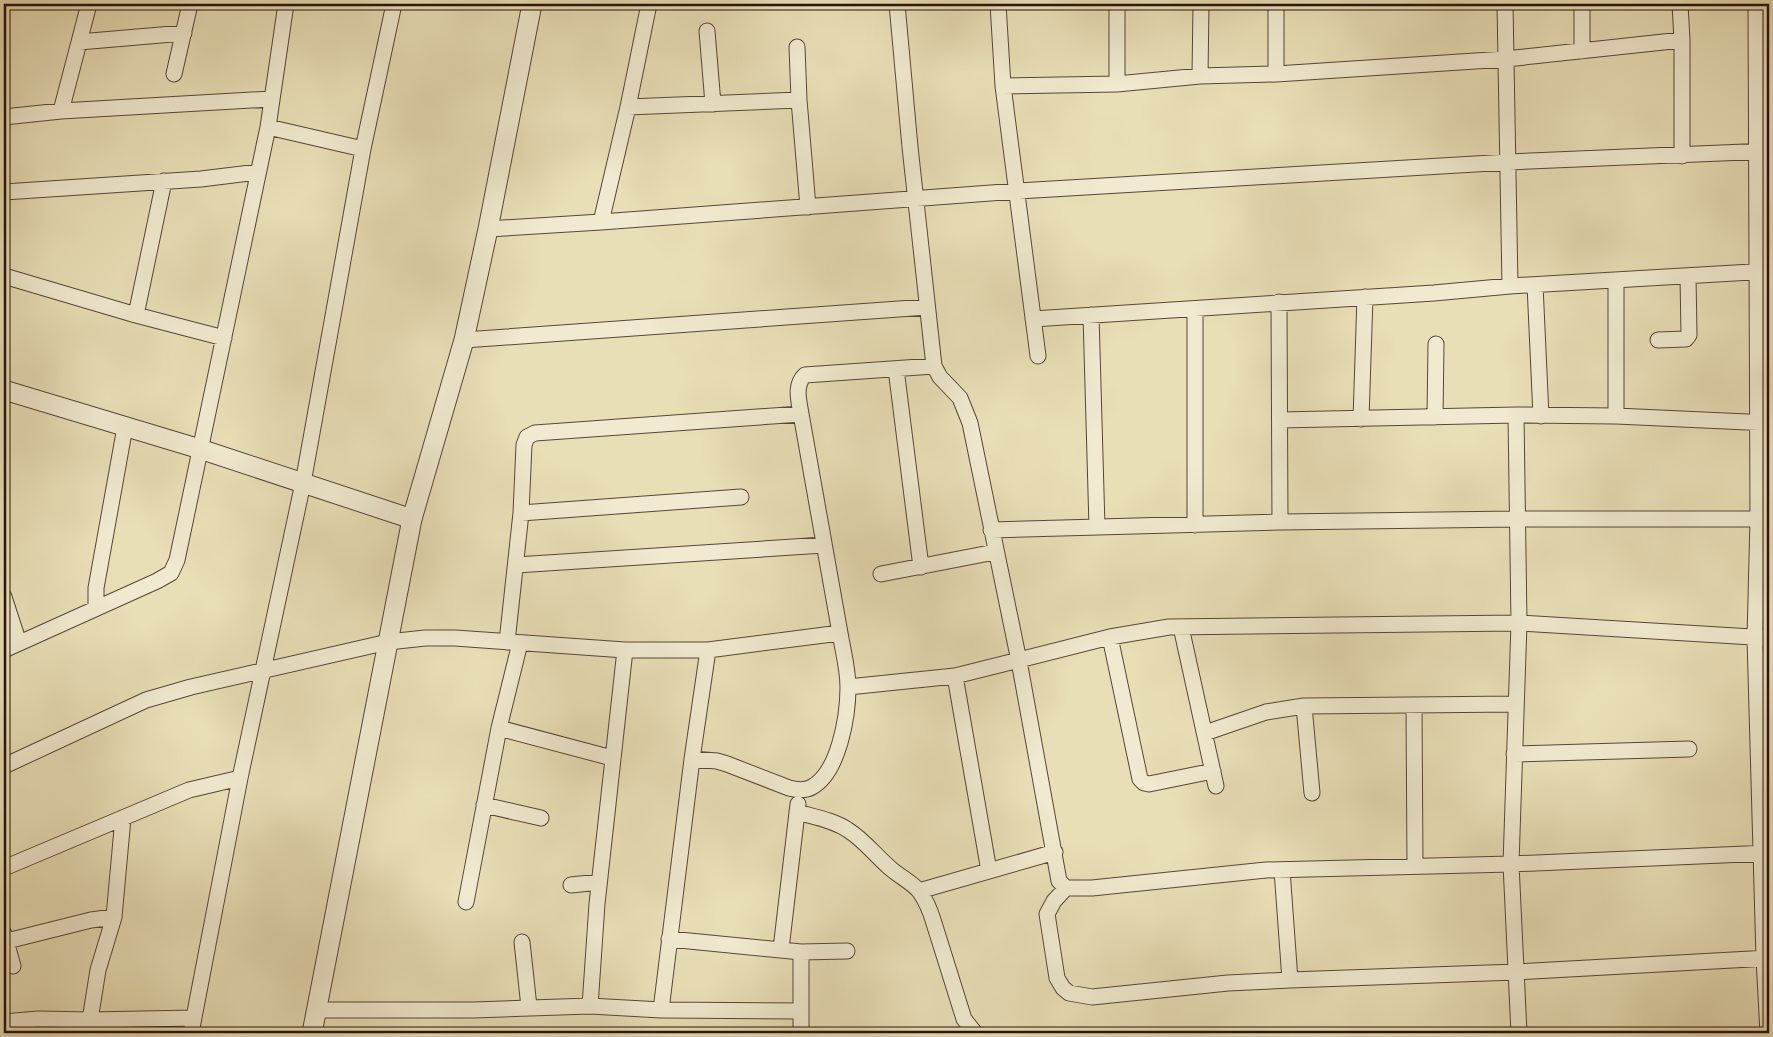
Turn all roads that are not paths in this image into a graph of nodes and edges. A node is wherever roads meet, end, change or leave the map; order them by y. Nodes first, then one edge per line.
1 (89, 4) edge
2 (190, 4) edge
3 (286, 4) edge
4 (394, 4) edge
5 (532, 4) edge
6 (648, 4) edge
7 (897, 4) edge
8 (998, 4) edge
9 (1117, 4) edge
10 (1201, 4) edge
11 (1276, 4) edge
12 (1505, 4) edge
13 (1582, 4) edge
14 (1680, 4) edge
15 (1756, 4) edge
16 (1763, 24) edge
17 (707, 31) dead end
18 (184, 33) junction
19 (1682, 40) junction
20 (79, 42) junction
21 (796, 47) dead end
22 (1582, 51) junction
23 (1506, 59) junction
24 (174, 74) dead end
25 (1276, 74) junction
26 (1200, 76) junction
27 (1117, 84) junction
28 (1003, 86) junction
29 (271, 99) junction
30 (799, 100) junction
31 (713, 104) junction
32 (628, 107) junction
33 (61, 111) junction
34 (4, 117) edge
35 (268, 127) junction
36 (363, 149) junction
37 (1763, 152) edge
38 (1682, 156) junction
39 (1508, 162) junction
40 (258, 172) junction
41 (164, 181) junction
42 (4, 192) edge
43 (1018, 192) junction
44 (915, 198) junction
45 (808, 207) junction
46 (601, 222) junction
47 (488, 228) junction
48 (1763, 271) edge
49 (4, 276) edge
50 (1688, 276) junction
51 (1616, 280) junction
52 (1535, 284) junction
53 (1510, 286) junction
54 (1365, 297) junction
55 (1279, 302) junction
56 (927, 307) junction
57 (1195, 309) junction
58 (136, 315) junction
59 (1091, 315) junction
60 (1033, 319) junction
61 (224, 338) junction
62 (464, 340) junction
63 (1658, 340) dead end
64 (1436, 344) dead end
65 (1038, 356) dead end
66 (934, 366) junction
67 (896, 369) junction
68 (4, 390) edge
69 (801, 414) junction
70 (1516, 415) junction
71 (1541, 416) junction
72 (1616, 416) junction
73 (1435, 417) junction
74 (1362, 419) junction
75 (1280, 420) junction
76 (1763, 423) edge
77 (125, 427) junction
78 (200, 449) junction
79 (303, 483) junction
80 (741, 497) dead end
81 (521, 513) junction
82 (412, 519) junction
83 (1516, 519) junction
84 (1764, 519) edge
85 (1280, 522) junction
86 (1195, 525) junction
87 (1097, 527) junction
88 (991, 530) junction
89 (824, 545) junction
90 (995, 552) junction
91 (516, 565) junction
92 (921, 566) junction
93 (881, 574) dead end
94 (4, 597) edge
95 (96, 608) junction
96 (1519, 622) junction
97 (1182, 627) junction
98 (840, 634) junction
99 (1110, 637) junction
100 (1762, 638) edge
101 (388, 642) junction
102 (513, 642) junction
103 (19, 643) junction
104 (4, 650) edge
105 (625, 650) junction
106 (708, 650) junction
107 (1019, 661) junction
108 (263, 670) junction
109 (955, 676) junction
110 (848, 687) junction
111 (1516, 704) junction
112 (1304, 706) junction
113 (1414, 706) junction
114 (499, 728) junction
115 (1205, 734) junction
116 (1689, 749) dead end
117 (1514, 754) junction
118 (612, 758) junction
119 (692, 759) junction
120 (4, 766) edge
121 (240, 778) junction
122 (798, 790) junction
123 (1312, 793) dead end
124 (484, 805) junction
125 (797, 812) junction
126 (123, 818) junction
127 (541, 818) dead end
128 (1055, 852) junction
129 (1765, 854) edge
130 (1511, 864) junction
131 (1415, 866) junction
132 (4, 868) edge
133 (1282, 870) junction
134 (989, 871) junction
135 (599, 882) junction
136 (571, 884) dead end
137 (1066, 888) junction
138 (919, 892) junction
139 (466, 902) dead end
140 (114, 917) junction
141 (5, 938) edge
142 (670, 939) junction
143 (522, 942) dead end
144 (781, 949) junction
145 (846, 951) dead end
146 (801, 952) junction
147 (1767, 958) edge
148 (13, 966) dead end
149 (1516, 972) junction
150 (1290, 980) junction
151 (590, 1006) junction
152 (529, 1008) junction
153 (317, 1010) junction
154 (661, 1010) junction
155 (801, 1010) junction
156 (194, 1018) junction
157 (90, 1020) junction
158 (4, 1022) edge
159 (190, 1033) edge
160 (312, 1033) edge
161 (801, 1033) edge
162 (975, 1033) edge
163 (1519, 1033) edge
164 (1768, 1033) edge

1 - 20 street
2 - 18 street
3 - 29 street
4 - 36 street
5 - 47 street
6 - 32 street
7 - 44 street
8 - 28 street
9 - 27 street
10 - 26 street
11 - 25 street
12 - 23 street
13 - 22 street
14 - 19 street
15 - 16 street
16 - 37 street
17 - 31 street
18 - 20 street
18 - 24 street
19 - 22 street
19 - 38 street
20 - 33 street
21 - 30 street
22 - 23 street
23 - 25 street
23 - 39 street
25 - 26 street
26 - 27 street
27 - 28 street
28 - 43 street
29 - 33 street
29 - 35 street
30 - 31 street
30 - 45 street
31 - 32 street
32 - 46 street
33 - 34 street
35 - 36 street
35 - 40 street
36 - 79 street
37 - 38 street
37 - 48 street
38 - 39 street
39 - 43 street
39 - 53 street
40 - 41 street
40 - 61 street
41 - 42 street
41 - 58 street
43 - 44 street
43 - 60 street
44 - 45 street
44 - 56 street
45 - 46 street
46 - 47 street
47 - 62 street
48 - 50 street
48 - 76 street
49 - 58 street
50 - 51 street
50 - 63 street
51 - 52 street
51 - 72 street
52 - 53 street
52 - 71 street
53 - 54 street
54 - 55 street
54 - 74 street
55 - 57 street
55 - 75 street
56 - 62 street
56 - 66 street
57 - 59 street
57 - 86 street
58 - 61 street
59 - 60 street
59 - 87 street
60 - 65 street
61 - 78 street
62 - 82 street
64 - 73 street
66 - 67 street
66 - 88 street
67 - 69 street
67 - 92 street
68 - 77 street
69 - 81 street
69 - 89 street
70 - 71 street
70 - 73 street
70 - 83 street
71 - 72 street
72 - 76 street
73 - 74 street
74 - 75 street
75 - 85 street
76 - 84 street
77 - 78 street
77 - 95 street
78 - 79 street
78 - 95 street
79 - 82 street
79 - 108 street
80 - 81 street
81 - 91 street
82 - 101 street
83 - 84 street
83 - 85 street
83 - 96 street
84 - 100 street
85 - 86 street
86 - 87 street
87 - 88 street
88 - 90 street
89 - 91 street
89 - 98 street
90 - 92 street
90 - 107 street
91 - 102 street
92 - 93 street
94 - 103 street
95 - 103 street
96 - 97 street
96 - 100 street
96 - 111 street
97 - 99 street
97 - 115 street
98 - 106 street
98 - 110 street
99 - 107 street
99 - 115 street
100 - 129 street
101 - 102 street
101 - 108 street
101 - 153 street
102 - 105 street
102 - 114 street
103 - 104 street
105 - 106 street
105 - 118 street
106 - 119 street
107 - 109 street
107 - 128 street
108 - 120 street
108 - 121 street
109 - 110 street
109 - 134 street
110 - 122 street
111 - 113 street
111 - 117 street
112 - 113 street
112 - 115 street
112 - 123 street
113 - 131 street
114 - 118 street
114 - 124 street
116 - 117 street
117 - 130 street
118 - 135 street
119 - 122 street
119 - 142 street
121 - 126 street
121 - 156 street
122 - 125 street
124 - 127 street
124 - 139 street
125 - 138 street
125 - 144 street
126 - 132 street
126 - 140 street
128 - 134 street
128 - 137 street
129 - 130 street
129 - 147 street
130 - 131 street
130 - 149 street
131 - 133 street
133 - 137 street
133 - 150 street
134 - 138 street
135 - 136 street
135 - 151 street
137 - 150 street
138 - 162 street
140 - 141 street
140 - 157 street
141 - 148 street
142 - 144 street
142 - 154 street
143 - 152 street
144 - 146 street
145 - 146 street
146 - 155 street
147 - 149 street
147 - 164 street
149 - 150 street
149 - 163 street
151 - 152 street
151 - 154 street
152 - 153 street
153 - 160 street
154 - 155 street
155 - 161 street
156 - 157 street
156 - 159 street
157 - 158 street

